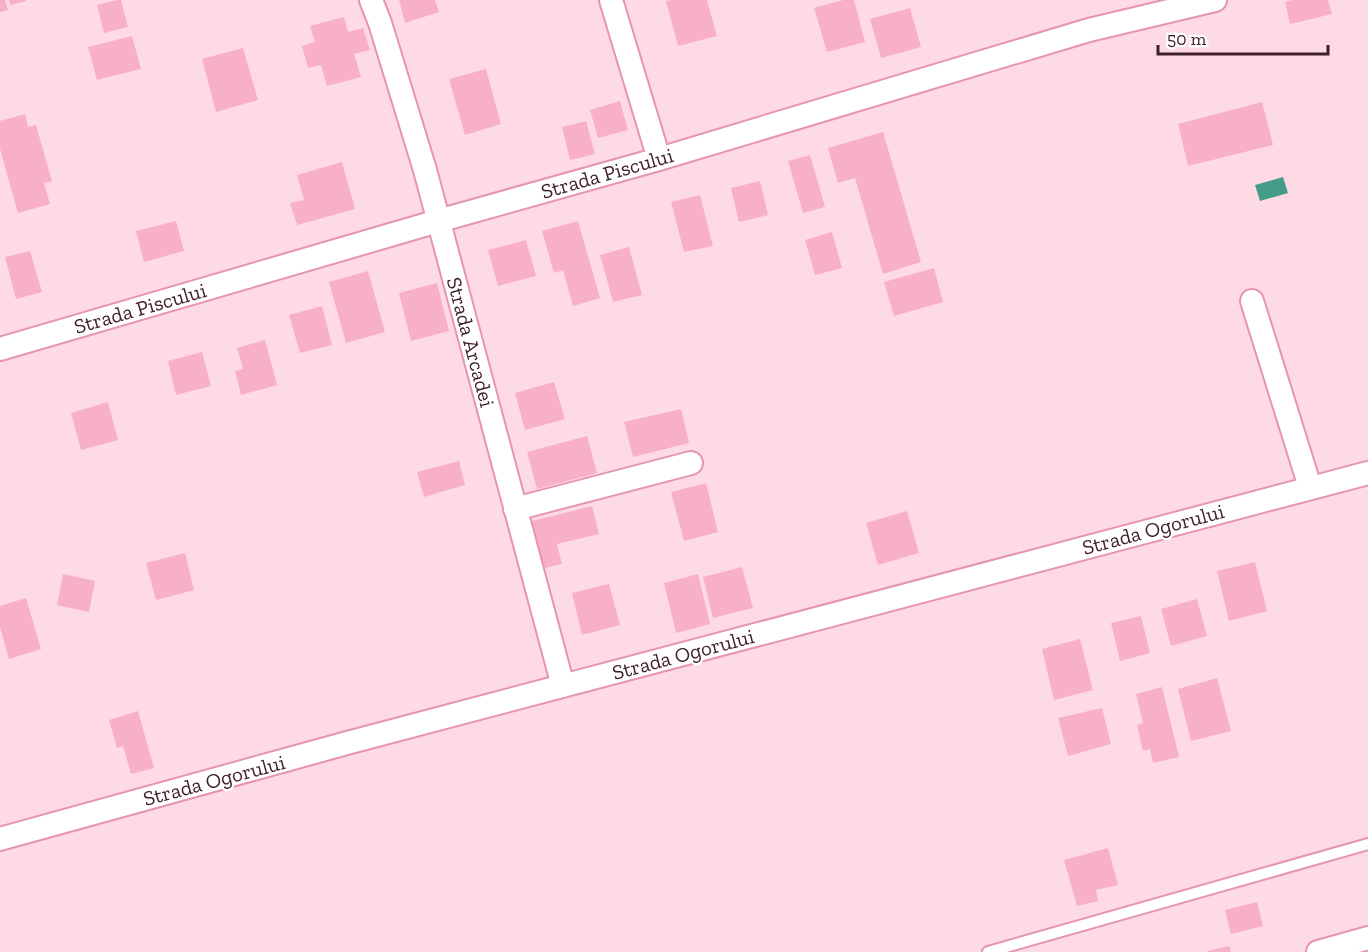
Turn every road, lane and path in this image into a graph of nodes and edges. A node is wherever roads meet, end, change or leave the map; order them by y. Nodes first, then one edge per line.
1 (371, 0) edge
2 (611, 0) edge
3 (1215, 0) edge
4 (659, 159) junction
5 (438, 221) junction
6 (1252, 301) dead end
7 (0, 350) edge
8 (692, 463) dead end
9 (1368, 472) edge
10 (1310, 487) junction
11 (515, 509) junction
12 (563, 686) junction
13 (0, 839) edge
14 (1368, 844) edge
15 (1368, 938) edge
16 (988, 952) edge
17 (1318, 952) edge

1 - 5 street, Strada Arcadei
2 - 4 street
3 - 4 street, Strada Piscului
4 - 5 street, Strada Piscului
5 - 7 street, Strada Piscului
5 - 11 street, Strada Arcadei
6 - 10 street
8 - 11 street
9 - 10 street, Strada Ogorului
10 - 12 street, Strada Ogorului
11 - 12 street, Strada Arcadei
12 - 13 street, Strada Ogorului
14 - 16 lane
15 - 17 street

